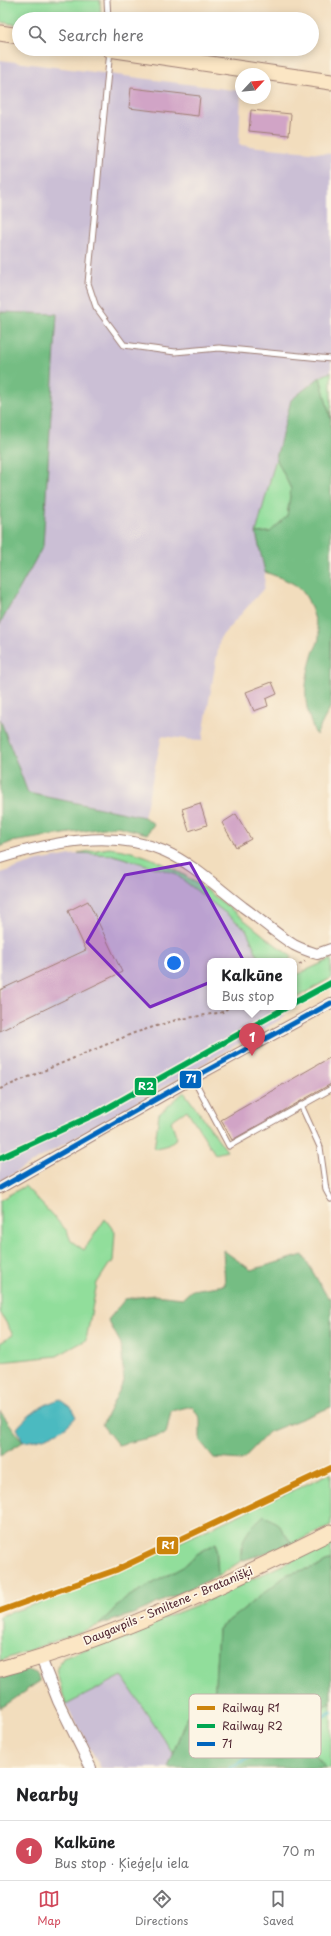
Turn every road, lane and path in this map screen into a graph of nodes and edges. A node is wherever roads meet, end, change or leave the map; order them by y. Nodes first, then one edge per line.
1 (107, 0) edge
2 (108, 12) edge
3 (0, 34) edge
4 (12, 35) edge
5 (109, 56) edge
6 (157, 56) edge
7 (331, 82) edge
8 (331, 359) edge
9 (0, 858) edge
10 (331, 949) edge
11 (331, 1003) edge
12 (225, 1010) edge
13 (193, 1078) junction
14 (0, 1089) edge
15 (331, 1089) edge
16 (302, 1106) junction
17 (0, 1188) edge
18 (331, 1199) edge
19 (331, 1532) edge
20 (41, 1658) junction
21 (0, 1669) edge
22 (91, 1768) edge

1 - 2 lane
3 - 4 main road
5 - 8 lane
6 - 7 main road
9 - 10 street
11 - 13 street
12 - 14 path
13 - 16 lane
13 - 17 street
15 - 16 lane
16 - 18 lane
19 - 20 main road, Daugavpils - Smiltene - Bratanišķi
20 - 21 main road, Daugavpils - Smiltene - Bratanišķi
20 - 22 street

